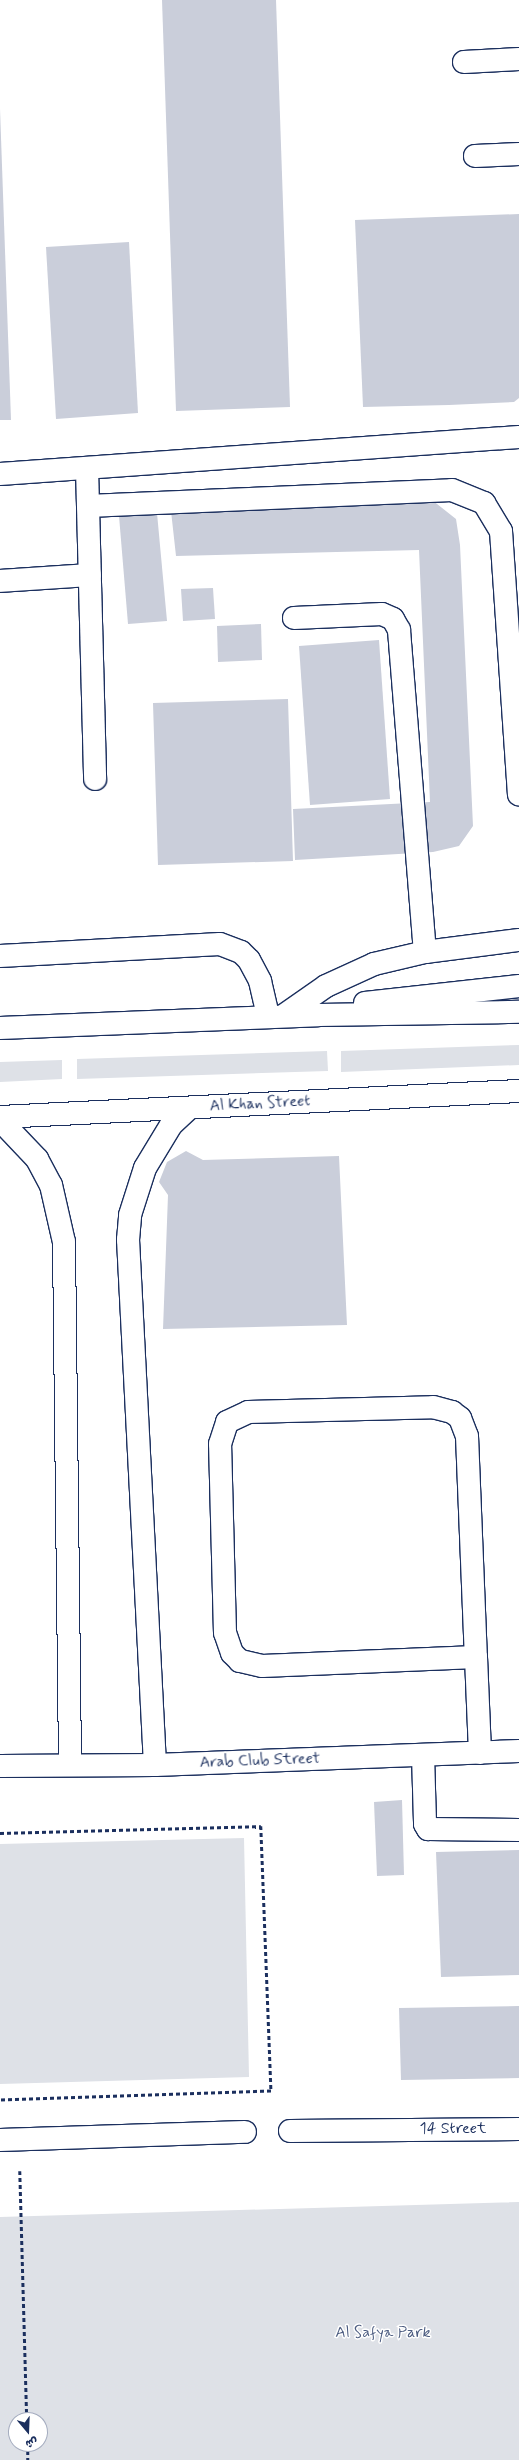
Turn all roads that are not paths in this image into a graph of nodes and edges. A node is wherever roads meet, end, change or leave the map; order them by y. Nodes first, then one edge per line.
1 (519, 59) edge
2 (464, 62) dead end
3 (519, 154) edge
4 (475, 156) dead end
5 (519, 437) edge
6 (87, 468) junction
7 (0, 474) edge
8 (88, 506) junction
9 (90, 575) junction
10 (0, 581) edge
11 (294, 618) dead end
12 (96, 779) dead end
13 (519, 794) edge
14 (519, 940) edge
15 (425, 952) junction
16 (0, 956) edge
17 (519, 986) edge
18 (519, 1012) edge
19 (318, 1015) junction
20 (276, 1016) junction
21 (0, 1028) edge
22 (519, 1091) edge
23 (189, 1108) junction
24 (0, 1117) edge
25 (0, 1120) edge
26 (476, 1657) junction
27 (519, 1751) edge
28 (480, 1753) junction
29 (423, 1755) junction
30 (70, 1765) junction
31 (155, 1765) junction
32 (0, 1766) edge
33 (519, 1830) edge
34 (519, 2129) edge
35 (290, 2131) dead end
36 (245, 2132) dead end
37 (10, 2140) edge

1 - 2 street
3 - 4 street
5 - 6 street
6 - 7 street
6 - 8 street
8 - 9 street
8 - 13 street
9 - 10 street
9 - 12 street
11 - 15 street
14 - 15 street
15 - 20 street
16 - 20 street
17 - 19 street
18 - 19 street
19 - 20 street
20 - 21 street
22 - 23 street, Al Khan Street
23 - 24 street, Al Khan Street
23 - 31 street
25 - 30 street
26 - 26 street
26 - 28 street
27 - 28 street, Arab Club Street
28 - 29 street, Arab Club Street
29 - 31 street, Arab Club Street
29 - 33 street
30 - 31 street, Arab Club Street
30 - 32 street, Arab Club Street
34 - 35 street, 14 Street
36 - 37 street

